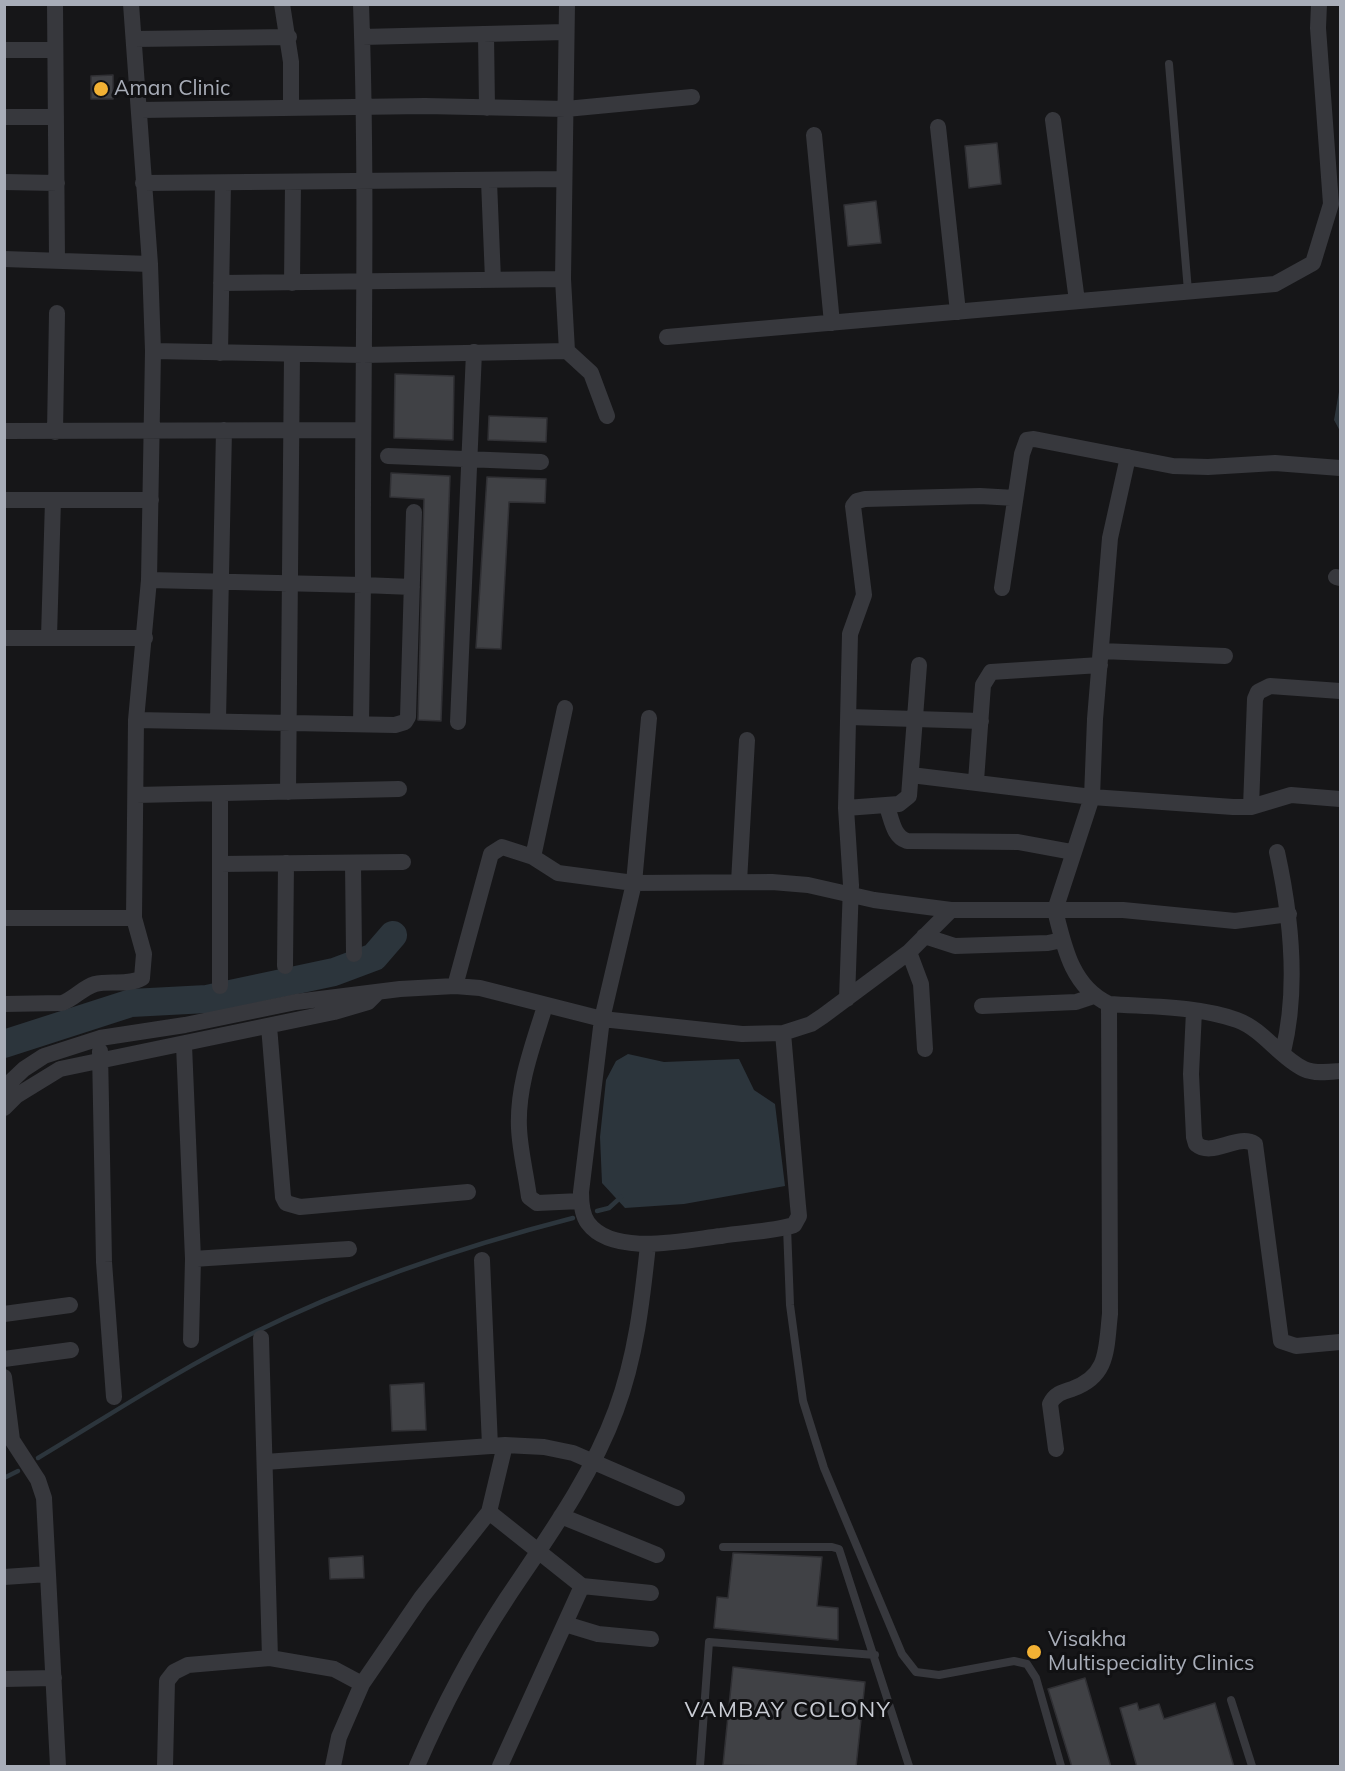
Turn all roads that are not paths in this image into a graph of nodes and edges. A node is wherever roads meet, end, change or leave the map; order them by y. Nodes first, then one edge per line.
1 (55, 4) edge
2 (131, 4) edge
3 (282, 4) edge
4 (361, 4) edge
5 (567, 4) edge
6 (1319, 4) edge
7 (566, 32) junction
8 (486, 34) junction
9 (362, 37) junction
10 (289, 38) junction
11 (134, 39) junction
12 (4, 50) edge
13 (55, 50) junction
14 (1168, 64) dead end
15 (692, 97) dead end
16 (291, 108) junction
17 (364, 108) junction
18 (487, 108) junction
19 (566, 109) junction
20 (140, 110) junction
21 (4, 117) edge
22 (56, 117) junction
23 (1053, 120) dead end
24 (938, 127) dead end
25 (813, 135) dead end
26 (564, 179) junction
27 (489, 181) junction
28 (4, 182) edge
29 (57, 183) junction
30 (143, 183) junction
31 (223, 183) junction
32 (293, 183) junction
33 (365, 183) junction
34 (4, 259) edge
35 (57, 260) junction
36 (150, 264) junction
37 (563, 279) junction
38 (494, 280) junction
39 (363, 282) junction
40 (221, 283) junction
41 (292, 283) junction
42 (1188, 291) junction
43 (1077, 301) junction
44 (958, 312) junction
45 (57, 313) dead end
46 (832, 323) junction
47 (667, 337) dead end
48 (153, 351) junction
49 (567, 351) junction
50 (474, 352) junction
51 (219, 353) junction
52 (292, 354) junction
53 (363, 355) junction
54 (607, 416) dead end
55 (153, 430) junction
56 (224, 430) junction
57 (292, 430) junction
58 (362, 430) junction
59 (4, 431) edge
60 (55, 432) junction
61 (388, 456) dead end
62 (1128, 458) junction
63 (470, 459) junction
64 (541, 462) dead end
65 (1341, 468) edge
66 (1015, 498) junction
67 (4, 500) edge
68 (53, 500) junction
69 (151, 500) junction
70 (414, 512) dead end
71 (149, 580) junction
72 (222, 580) junction
73 (291, 582) junction
74 (363, 585) junction
75 (412, 587) junction
76 (1002, 588) dead end
77 (4, 638) edge
78 (50, 638) junction
79 (145, 638) junction
80 (1225, 656) dead end
81 (1101, 658) junction
82 (919, 665) dead end
83 (1341, 691) edge
84 (565, 708) dead end
85 (849, 717) junction
86 (649, 718) dead end
87 (136, 720) junction
88 (218, 720) junction
89 (915, 720) junction
90 (981, 721) junction
91 (288, 722) junction
92 (458, 722) dead end
93 (361, 724) junction
94 (747, 740) dead end
95 (911, 775) junction
96 (976, 782) junction
97 (399, 789) dead end
98 (288, 792) junction
99 (220, 794) junction
100 (136, 795) junction
101 (1092, 797) junction
102 (1341, 799) edge
103 (887, 807) junction
104 (1251, 807) junction
105 (846, 808) junction
106 (1072, 852) junction
107 (1277, 852) dead end
108 (534, 858) junction
109 (403, 862) dead end
110 (286, 863) junction
111 (353, 863) junction
112 (220, 864) junction
113 (739, 882) junction
114 (634, 883) junction
115 (850, 895) junction
116 (951, 910) junction
117 (1055, 910) junction
118 (1289, 914) junction
119 (4, 918) edge
120 (134, 918) junction
121 (924, 936) junction
122 (1062, 939) junction
123 (909, 952) junction
124 (354, 954) dead end
125 (285, 966) dead end
126 (220, 986) dead end
127 (455, 986) junction
128 (380, 991) junction
129 (1094, 996) junction
130 (847, 999) junction
131 (4, 1004) edge
132 (1109, 1004) junction
133 (545, 1006) junction
134 (982, 1006) dead end
135 (1194, 1011) junction
136 (602, 1019) junction
137 (269, 1026) junction
138 (783, 1034) junction
139 (100, 1038) junction
140 (184, 1045) junction
141 (925, 1049) dead end
142 (1283, 1052) junction
143 (100, 1060) junction
144 (1341, 1071) edge
145 (4, 1088) edge
146 (4, 1108) edge
147 (468, 1192) dead end
148 (581, 1201) junction
149 (787, 1227) junction
150 (648, 1245) junction
151 (349, 1249) dead end
152 (193, 1259) junction
153 (482, 1260) dead end
154 (69, 1305) dead end
155 (4, 1314) edge
156 (261, 1338) dead end
157 (190, 1340) dead end
158 (1341, 1342) edge
159 (71, 1350) dead end
160 (4, 1359) edge
161 (4, 1377) edge
162 (5, 1382) edge
163 (114, 1397) dead end
164 (498, 1446) junction
165 (1056, 1449) dead end
166 (592, 1461) junction
167 (265, 1462) junction
168 (678, 1498) dead end
169 (489, 1512) junction
170 (561, 1516) junction
171 (723, 1547) dead end
172 (540, 1551) junction
173 (657, 1555) dead end
174 (48, 1574) junction
175 (4, 1577) edge
176 (582, 1586) junction
177 (651, 1593) dead end
178 (565, 1624) junction
179 (651, 1639) dead end
180 (875, 1655) junction
181 (270, 1658) junction
182 (54, 1678) junction
183 (4, 1679) edge
184 (362, 1684) junction
185 (1231, 1700) dead end
186 (58, 1767) edge
187 (165, 1767) edge
188 (333, 1767) edge
189 (417, 1767) edge
190 (500, 1767) edge
191 (700, 1767) edge
192 (909, 1767) edge
193 (1061, 1767) edge
194 (1252, 1767) edge

1 - 13 street
2 - 11 street
3 - 10 street
4 - 9 street
5 - 7 street
6 - 42 street
7 - 8 street
7 - 19 street
8 - 9 street
8 - 18 street
9 - 17 street
10 - 11 street
10 - 16 street
11 - 20 street
12 - 13 street
13 - 22 street
14 - 42 lane
15 - 19 street
16 - 17 street
16 - 20 street
17 - 18 street
17 - 33 street
18 - 19 street
19 - 26 street
20 - 30 street
21 - 22 street
22 - 29 street
23 - 43 street
24 - 44 street
25 - 46 street
26 - 27 street
26 - 37 street
27 - 33 street
27 - 38 street
28 - 29 street
29 - 35 street
30 - 31 street
30 - 36 street
31 - 32 street
31 - 40 street
32 - 33 street
32 - 41 street
33 - 39 street
34 - 35 street
35 - 36 street
36 - 48 street
37 - 38 street
37 - 49 street
38 - 39 street
39 - 41 street
39 - 53 street
40 - 41 street
40 - 51 street
42 - 43 street
43 - 44 street
44 - 46 street
45 - 60 street
46 - 47 street
48 - 51 street
48 - 55 street
49 - 50 street
49 - 54 street
50 - 53 street
50 - 63 street
51 - 52 street
52 - 53 street
52 - 57 street
53 - 58 street
55 - 56 street
55 - 60 street
55 - 69 street
56 - 57 street
56 - 72 street
57 - 58 street
57 - 73 street
58 - 74 street
59 - 60 street
61 - 63 street
62 - 65 street
62 - 66 street
62 - 81 street
63 - 64 street
63 - 92 street
66 - 76 street
66 - 85 street
67 - 68 street
68 - 69 street
68 - 78 street
69 - 71 street
70 - 75 street
71 - 72 street
71 - 79 street
72 - 73 street
72 - 88 street
73 - 74 street
73 - 91 street
74 - 75 street
74 - 93 street
75 - 93 street
77 - 78 street
78 - 79 street
79 - 87 street
80 - 81 street
81 - 90 street
81 - 101 street
82 - 89 street
83 - 104 street
84 - 108 street
85 - 89 street
85 - 105 street
86 - 114 street
87 - 88 street
87 - 100 street
88 - 91 street
89 - 90 street
89 - 95 street
90 - 96 street
91 - 93 street
91 - 98 street
94 - 113 street
95 - 96 street
95 - 103 street
96 - 101 street
97 - 98 street
98 - 99 street
99 - 100 street
99 - 112 street
100 - 120 street
101 - 104 street
101 - 106 street
102 - 104 street
103 - 105 street
103 - 106 street
105 - 115 street
106 - 117 street
107 - 118 street
108 - 114 street
108 - 127 street
109 - 111 street
110 - 111 street
110 - 112 street
110 - 125 street
111 - 124 street
112 - 126 street
113 - 114 street
113 - 115 street
114 - 136 street
115 - 116 street
115 - 130 street
116 - 117 street
116 - 121 street
117 - 118 street
117 - 122 street
118 - 142 street
119 - 120 street
120 - 131 street
121 - 122 street
121 - 123 street
122 - 129 street
123 - 130 street
123 - 141 street
127 - 128 street
127 - 133 street
128 - 137 street
128 - 139 street
129 - 132 street
129 - 134 street
130 - 138 street
132 - 135 street
132 - 165 street
133 - 136 street
133 - 148 street
135 - 142 street
135 - 158 street
136 - 138 street
136 - 148 street
137 - 140 street
137 - 147 street
138 - 149 street
139 - 143 street
139 - 145 street
140 - 143 street
140 - 152 street
142 - 144 street
143 - 146 street
143 - 163 street
148 - 150 street
149 - 150 street
149 - 193 lane
150 - 166 street
151 - 152 street
152 - 157 street
153 - 164 street
154 - 155 street
156 - 167 street
159 - 160 street
161 - 162 street
162 - 174 street
164 - 166 street
164 - 167 street
164 - 169 street
166 - 168 street
166 - 170 street
167 - 181 street
169 - 172 street
169 - 184 street
170 - 172 street
170 - 173 street
171 - 180 lane
172 - 176 street
172 - 189 street
174 - 175 street
174 - 182 street
176 - 177 street
176 - 178 street
178 - 179 street
178 - 190 street
180 - 191 lane
180 - 192 lane
181 - 184 street
181 - 187 street
182 - 183 street
182 - 186 street
184 - 188 street
185 - 194 lane

